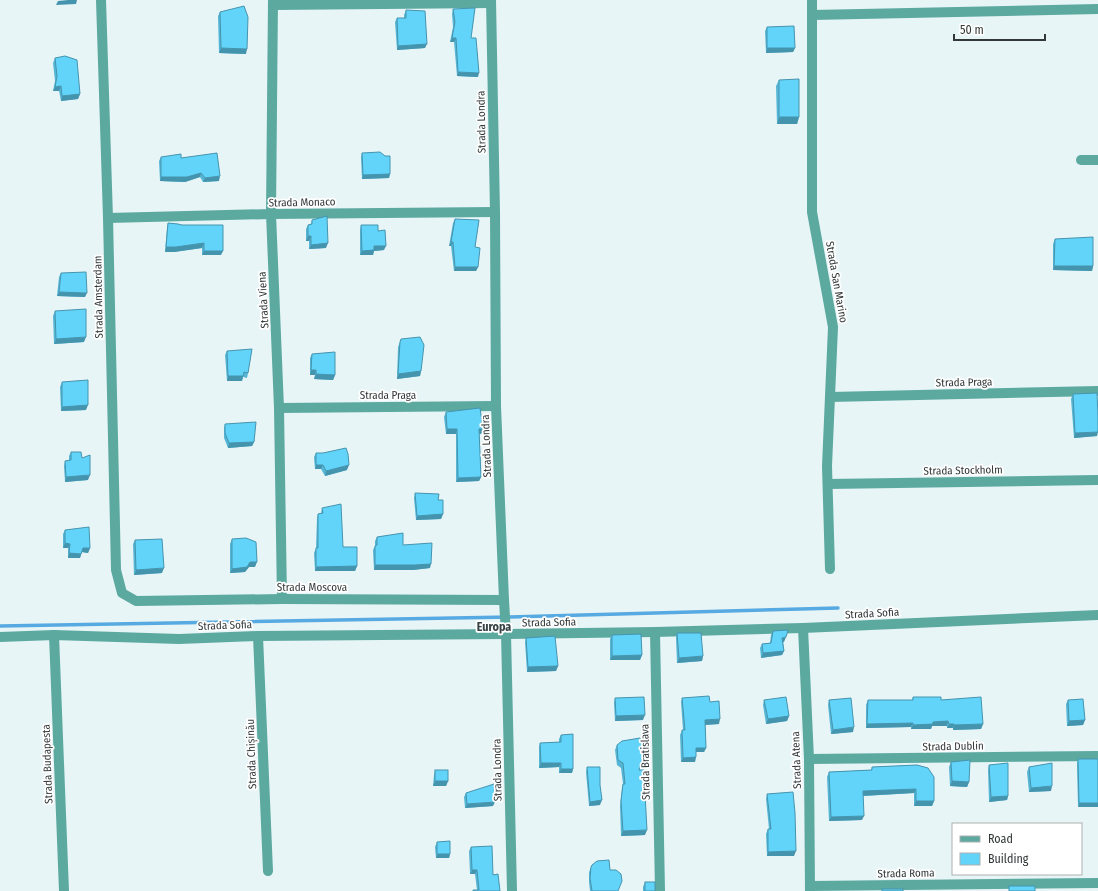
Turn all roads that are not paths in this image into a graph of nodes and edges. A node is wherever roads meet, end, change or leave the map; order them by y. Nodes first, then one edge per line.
1 (101, 0) edge
2 (812, 0) edge
3 (273, 2) edge
4 (491, 2) edge
5 (1047, 5) edge
6 (1098, 9) edge
7 (812, 14) junction
8 (1081, 160) dead end
9 (1098, 160) edge
10 (495, 212) junction
11 (271, 214) junction
12 (108, 218) junction
13 (1098, 391) edge
14 (830, 397) junction
15 (496, 406) junction
16 (279, 408) junction
17 (1098, 480) edge
18 (828, 484) junction
19 (830, 569) dead end
20 (122, 593) joint
21 (282, 599) junction
22 (504, 605) junction
23 (1098, 615) edge
24 (803, 628) junction
25 (506, 630) junction
26 (655, 632) junction
27 (54, 635) junction
28 (258, 636) junction
29 (0, 637) edge
30 (1098, 756) edge
31 (809, 759) junction
32 (268, 871) dead end
33 (1098, 884) edge
34 (810, 889) edge
35 (64, 891) edge
36 (512, 891) edge
37 (660, 891) edge

1 - 12 street, Strada Amsterdam
2 - 7 street, Strada San Marino
3 - 4 street
3 - 11 street, Strada Viena
4 - 10 street, Strada Londra
5 - 6 street
5 - 7 street
7 - 14 street, Strada San Marino
8 - 9 street
10 - 11 street, Strada Monaco
10 - 15 street, Strada Londra
11 - 12 street, Strada Monaco
11 - 16 street, Strada Viena
12 - 20 street, Strada Amsterdam
13 - 14 street, Strada Praga
14 - 18 street, Strada San Marino
15 - 16 street, Strada Praga
15 - 22 street, Strada Londra
16 - 21 street, Strada Viena
17 - 18 street, Strada Stockholm
18 - 19 street, Strada San Marino
20 - 21 street, Strada Moscova
21 - 22 street, Strada Moscova
22 - 25 street, Strada Londra
23 - 24 street, Strada Sofia
24 - 26 street, Strada Sofia
24 - 31 street, Strada Atena
25 - 26 street, Strada Sofia
25 - 28 street, Strada Sofia
25 - 36 street, Strada Londra
26 - 37 street, Strada Bratislava
27 - 28 street, Strada Sofia
27 - 29 street, Strada Sofia
27 - 35 street, Strada Budapesta
28 - 32 street, Strada Chișinău
30 - 31 street, Strada Dublin
31 - 34 street, Strada Atena
33 - 34 street, Strada Roma

